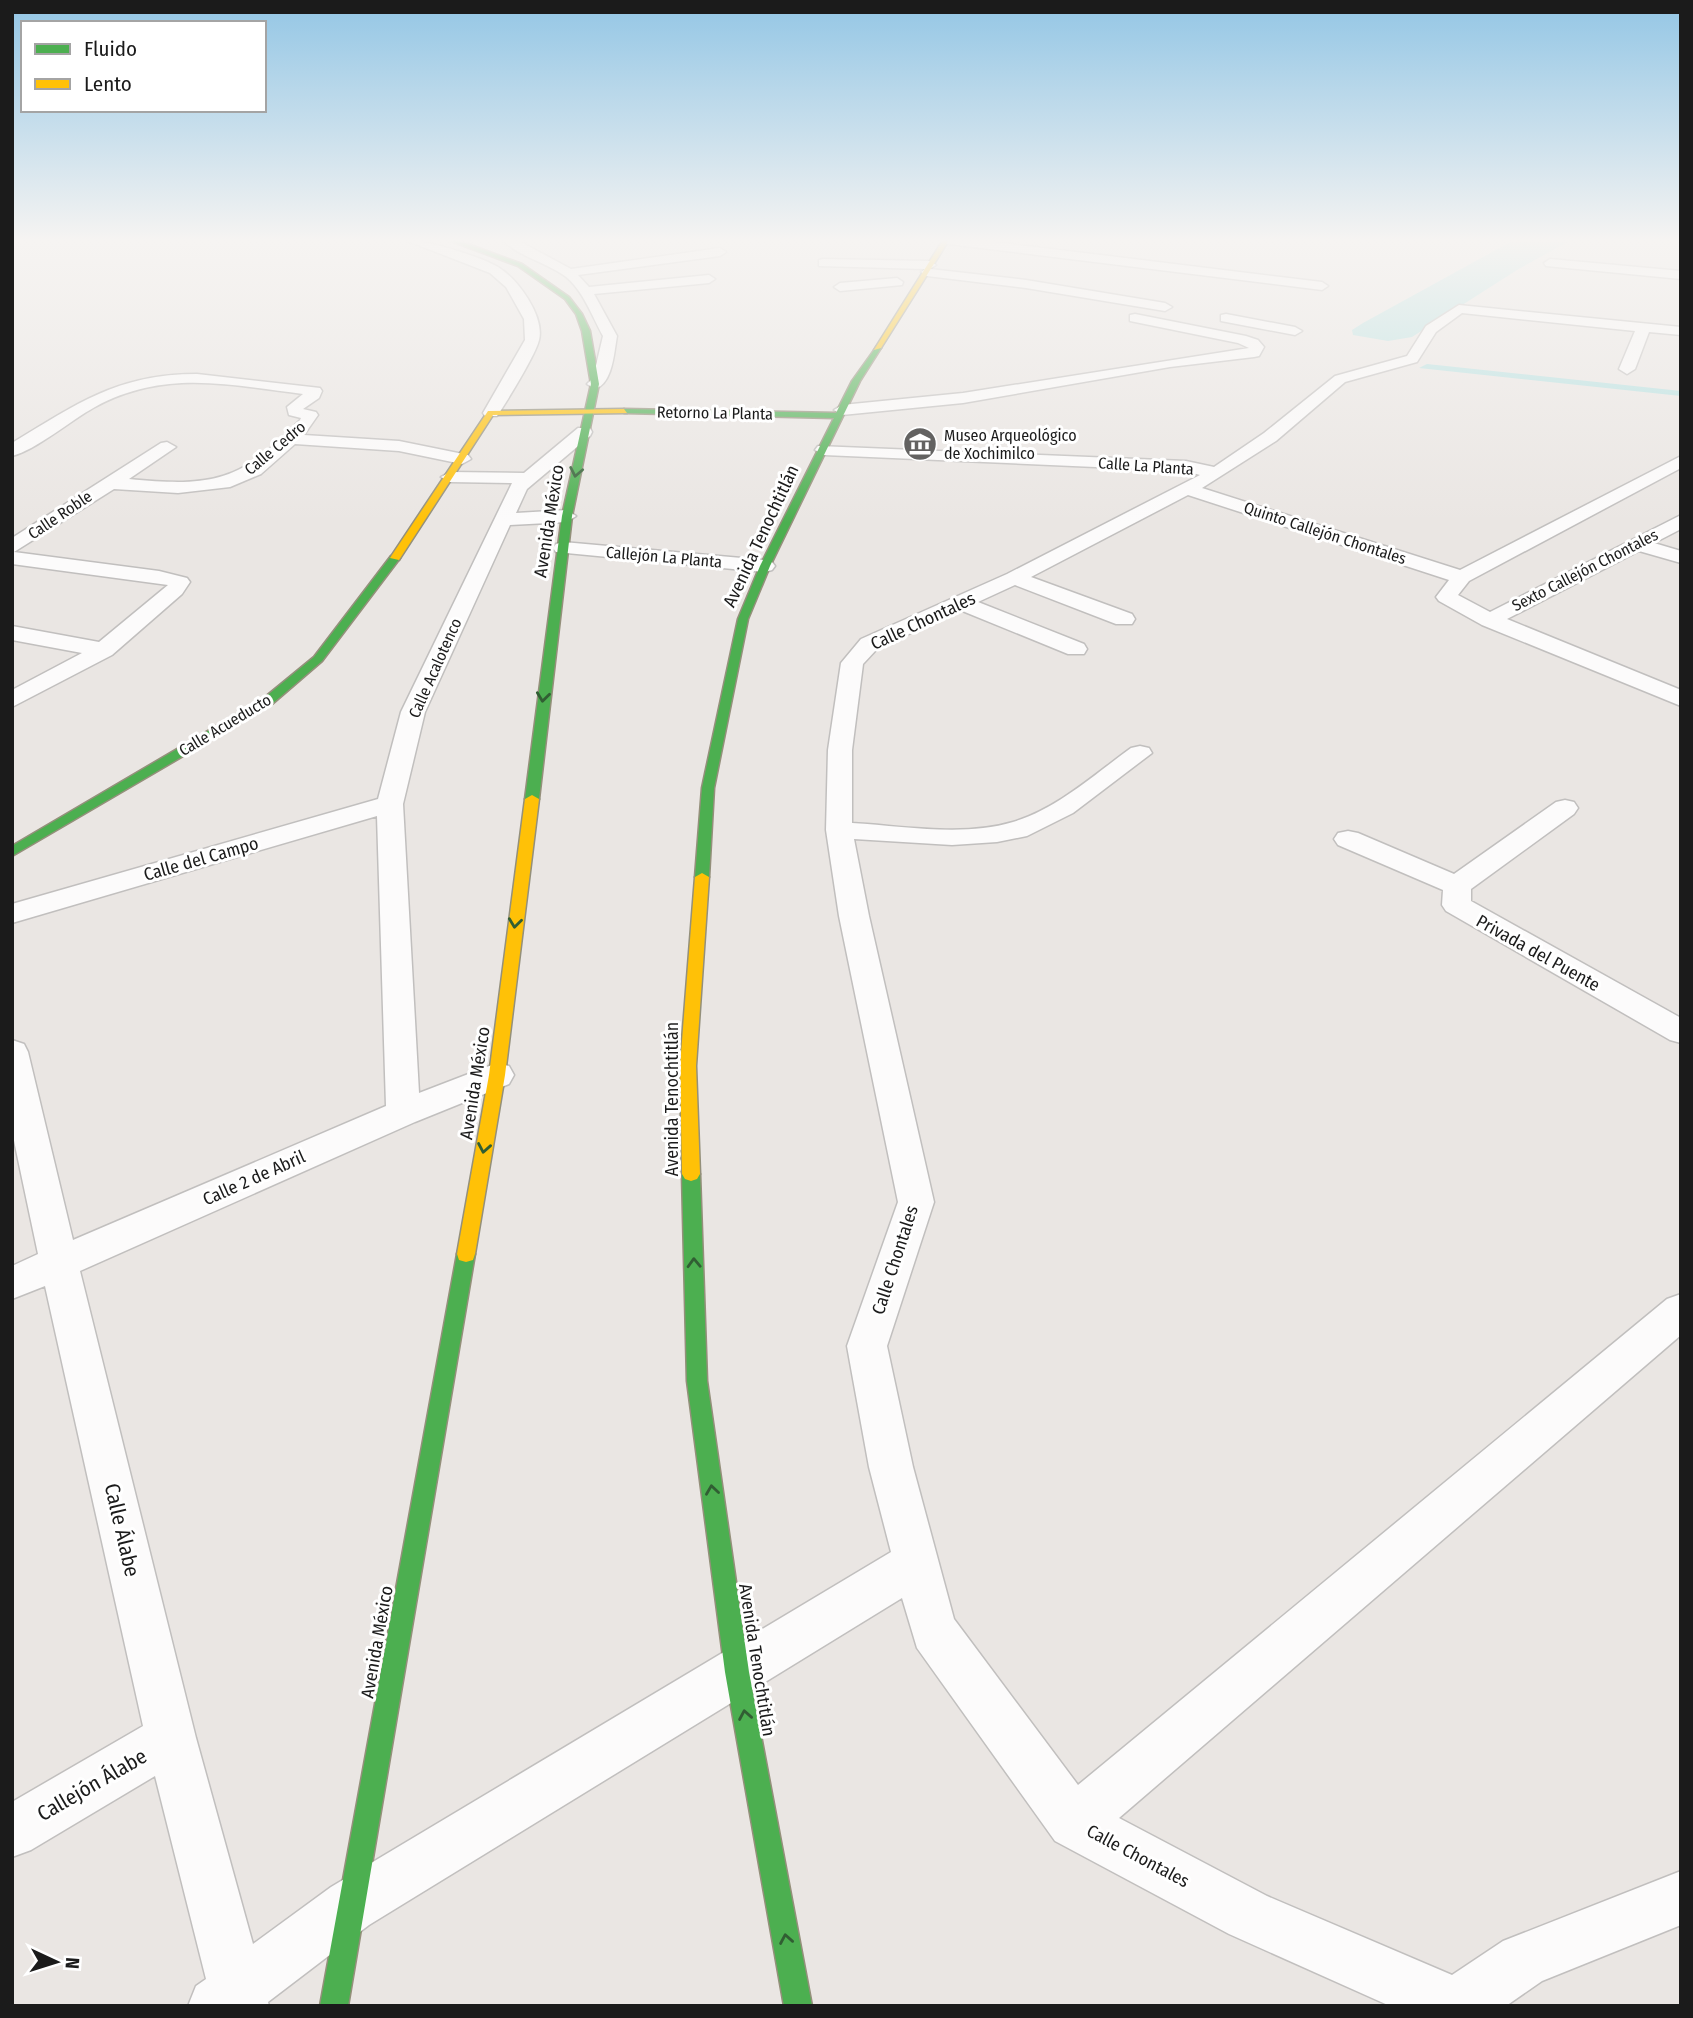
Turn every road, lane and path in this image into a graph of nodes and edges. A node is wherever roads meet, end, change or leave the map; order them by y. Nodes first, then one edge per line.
1 (533, 334) edge
2 (587, 334) edge
3 (609, 334) edge
4 (887, 334) edge
5 (1217, 334) edge
6 (1428, 334) edge
7 (1641, 334) edge
8 (218, 367) dead end
9 (1627, 369) dead end
10 (196, 379) junction
11 (595, 384) junction
12 (491, 413) junction
13 (841, 413) junction
14 (587, 421) junction
15 (291, 439) junction
16 (167, 447) dead end
17 (824, 450) junction
18 (12, 451) edge
19 (461, 459) junction
20 (1681, 461) edge
21 (450, 477) junction
22 (526, 478) junction
23 (1203, 481) junction
24 (109, 482) junction
25 (567, 516) junction
26 (502, 520) junction
27 (1681, 521) edge
28 (1637, 544) junction
29 (12, 547) edge
30 (563, 548) junction
31 (1681, 557) edge
32 (12, 558) edge
33 (765, 566) junction
34 (1462, 577) junction
35 (1014, 578) junction
36 (961, 603) junction
37 (1124, 619) dead end
38 (1490, 620) junction
39 (12, 633) edge
40 (1076, 649) dead end
41 (104, 650) junction
42 (1681, 699) edge
43 (13, 700) edge
44 (1140, 753) dead end
45 (390, 804) junction
46 (1565, 808) dead end
47 (839, 831) junction
48 (1348, 839) dead end
49 (12, 852) edge
50 (1457, 886) junction
51 (12, 914) edge
52 (1681, 1032) edge
53 (12, 1052) edge
54 (497, 1075) junction
55 (403, 1113) junction
56 (59, 1263) junction
57 (12, 1283) edge
58 (1681, 1311) edge
59 (916, 1563) junction
60 (737, 1672) junction
61 (171, 1738) junction
62 (1074, 1822) junction
63 (12, 1831) edge
64 (1681, 1898) edge
65 (350, 1906) junction
66 (231, 2001) edge
67 (334, 2006) edge
68 (798, 2006) edge
69 (1456, 2006) edge

1 - 12 street, Calle Acueducto
2 - 11 main road, Avenida México
3 - 11 street
4 - 13 main road, Avenida Tenochtitlán
5 - 13 street
6 - 23 street, Calle Chontales
7 - 9 street
8 - 10 street
10 - 15 street, Calle Cedro
10 - 18 street
11 - 14 main road, Avenida México
12 - 14 main road
12 - 19 main road, Calle Acueducto
13 - 14 main road, Retorno La Planta
13 - 17 main road, Avenida Tenochtitlán
14 - 22 street, Calle Acalotenco
14 -> 25 main road, Avenida México
15 - 19 street
15 - 24 street, Calle Cedro
16 - 24 street, Calle Roble
17 - 23 street, Calle La Planta
17 - 33 main road, Avenida Tenochtitlán
19 - 21 main road, Calle Acueducto
20 - 34 street
21 - 22 street
21 - 49 main road, Calle Acueducto
22 - 26 street, Calle Acalotenco
23 - 34 street, Quinto Callejón Chontales
23 - 35 street, Calle Chontales
24 - 29 street, Calle Roble
25 - 26 street
25 - 30 main road, Avenida México
26 - 45 street, Calle Acalotenco
27 - 28 street, Sexto Callejón Chontales
28 - 31 street
28 - 38 street, Sexto Callejón Chontales
30 - 33 street, Callejón La Planta
30 -> 54 main road, Avenida México
32 - 41 street
60 -> 33 main road, Avenida Tenochtitlán
34 - 38 street
35 - 36 street, Calle Chontales
35 - 37 street
36 - 40 street
36 - 47 street, Calle Chontales
38 - 42 street
39 - 41 street
41 - 43 street
44 - 47 street
45 - 51 street, Calle del Campo
45 - 55 street, Calle Acalotenco
46 - 50 street
47 - 59 street, Calle Chontales
48 - 50 street
50 - 52 street, Privada del Puente
53 - 56 street, Calle Álabe
54 - 55 street, Calle 2 de Abril
54 -> 65 main road, Avenida México
55 - 56 street, Calle 2 de Abril
56 - 57 street, Calle 2 de Abril
56 - 61 street, Calle Álabe
58 - 62 street
59 - 60 street
59 - 62 street, Calle Chontales
60 - 65 street
68 -> 60 main road, Avenida Tenochtitlán
61 - 63 street, Callejón Álabe
61 - 66 street, Calle Álabe
62 - 69 street, Calle Chontales
64 - 69 street
65 - 66 street
65 - 67 main road, Avenida México

